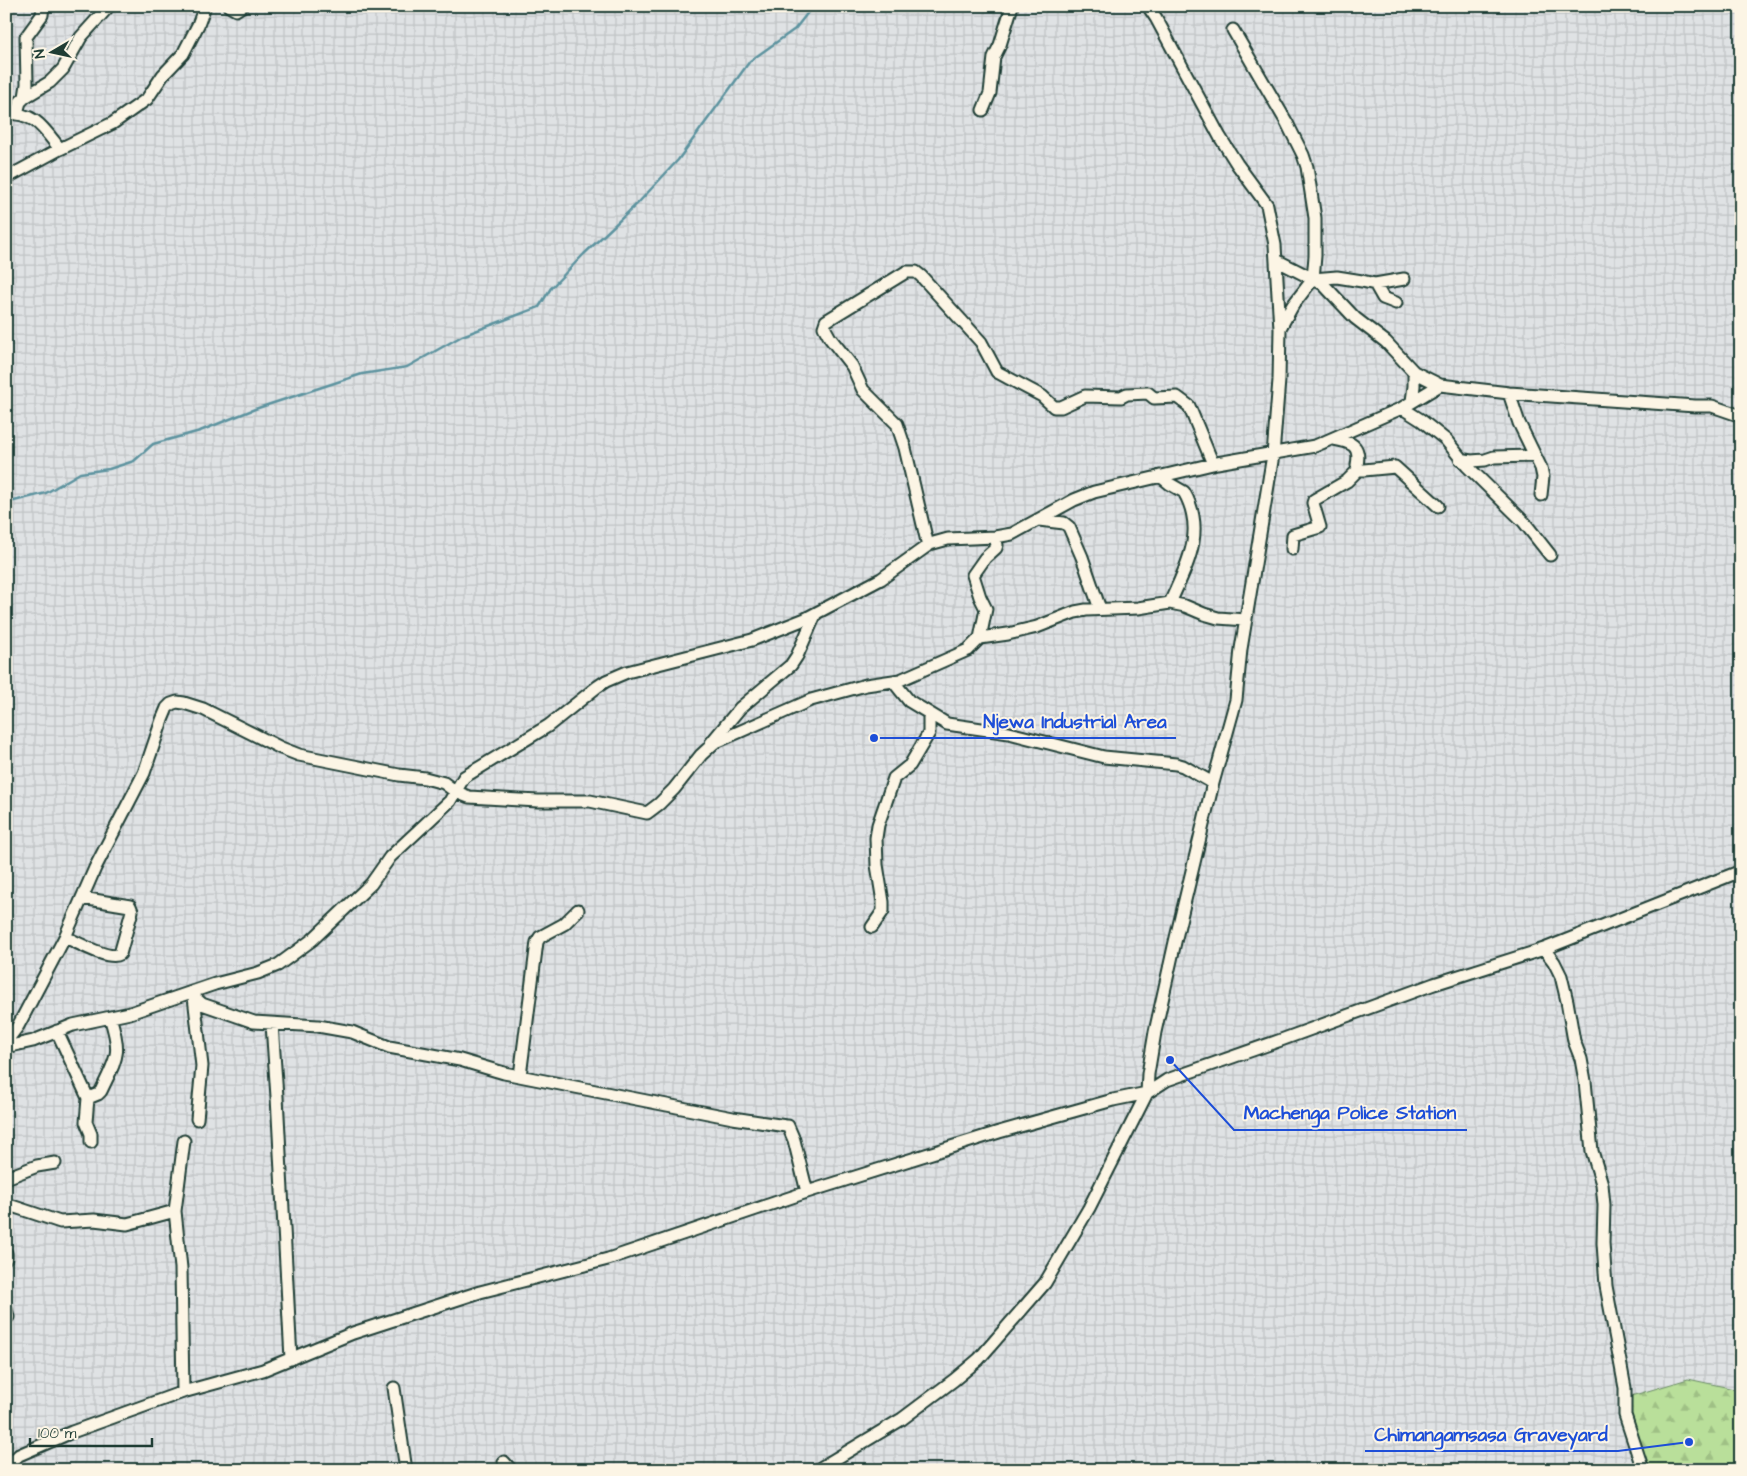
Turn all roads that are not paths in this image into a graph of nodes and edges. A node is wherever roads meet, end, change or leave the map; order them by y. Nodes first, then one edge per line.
1 (43, 6) edge
2 (109, 6) edge
3 (205, 6) edge
4 (229, 6) edge
5 (242, 6) edge
6 (1012, 6) edge
7 (1148, 6) edge
8 (1233, 30) dead end
9 (25, 97) junction
10 (983, 110) dead end
11 (12, 113) edge
12 (60, 149) junction
13 (6, 178) edge
14 (1276, 260) junction
15 (1313, 278) junction
16 (1404, 279) dead end
17 (1375, 284) junction
18 (1396, 303) dead end
19 (1280, 329) junction
20 (1414, 372) junction
21 (1440, 384) junction
22 (1508, 393) junction
23 (1407, 404) junction
24 (1741, 416) edge
25 (1334, 439) junction
26 (1273, 455) junction
27 (1535, 456) junction
28 (1460, 458) junction
29 (1213, 464) junction
30 (1359, 469) junction
31 (1160, 476) junction
32 (1542, 495) dead end
33 (1438, 506) dead end
34 (1039, 520) junction
35 (995, 537) junction
36 (928, 546) junction
37 (1292, 549) dead end
38 (1550, 555) dead end
39 (1170, 603) junction
40 (1100, 609) junction
41 (815, 615) junction
42 (1246, 620) junction
43 (980, 638) junction
44 (892, 681) junction
45 (929, 713) junction
46 (707, 749) junction
47 (1212, 783) junction
48 (456, 792) junction
49 (1741, 871) edge
50 (82, 898) junction
51 (578, 910) dead end
52 (872, 927) dead end
53 (65, 937) junction
54 (1544, 949) junction
55 (193, 995) junction
56 (110, 1016) junction
57 (272, 1024) junction
58 (57, 1031) junction
59 (6, 1042) edge
60 (6, 1047) edge
61 (520, 1076) junction
62 (1147, 1093) junction
63 (88, 1098) junction
64 (197, 1119) dead end
65 (184, 1141) dead end
66 (91, 1142) dead end
67 (55, 1164) dead end
68 (6, 1178) edge
69 (807, 1192) junction
70 (6, 1204) edge
71 (175, 1211) junction
72 (6, 1252) edge
73 (6, 1258) edge
74 (291, 1359) junction
75 (394, 1388) dead end
76 (183, 1392) junction
77 (6, 1467) edge
78 (406, 1470) edge
79 (817, 1470) edge
80 (1643, 1470) edge

1 - 9 street
2 - 9 street
3 - 12 street
4 - 5 street
6 - 10 street
7 - 14 street
8 - 15 street
9 - 11 street
11 - 12 street
12 - 13 street
14 - 15 street
14 - 19 street
15 - 17 street
15 - 19 street
15 - 20 street
16 - 17 street
17 - 18 street
19 - 26 street
20 - 21 street
20 - 23 street
21 - 22 street
21 - 23 street
22 - 24 street
22 - 27 street
23 - 25 street
23 - 28 street
25 - 26 street
25 - 30 street
26 - 29 street
26 - 42 street
27 - 28 street
27 - 32 street
28 - 38 street
29 - 31 street
29 - 36 street
30 - 33 street
30 - 37 street
31 - 34 street
31 - 39 street
34 - 35 street
34 - 40 street
35 - 36 street
35 - 43 street
36 - 41 street
39 - 40 street
39 - 42 street
40 - 43 street
41 - 46 street
41 - 48 street
42 - 47 street
43 - 44 street
44 - 45 street
44 - 46 street
45 - 47 street
45 - 52 street
46 - 48 street
47 - 62 street
48 - 50 street
48 - 55 street
49 - 54 street
50 - 53 street
50 - 53 street
51 - 61 street
53 - 59 street
54 - 62 street
54 - 80 street
55 - 56 street
55 - 57 street
55 - 64 street
56 - 58 street
56 - 63 street
57 - 61 street
57 - 74 street
58 - 60 street
58 - 63 street
61 - 69 street
62 - 69 street
62 - 79 street
63 - 66 street
65 - 71 street
67 - 68 street
69 - 74 street
70 - 71 street
71 - 76 street
72 - 73 street
74 - 76 street
75 - 78 street
76 - 77 street

